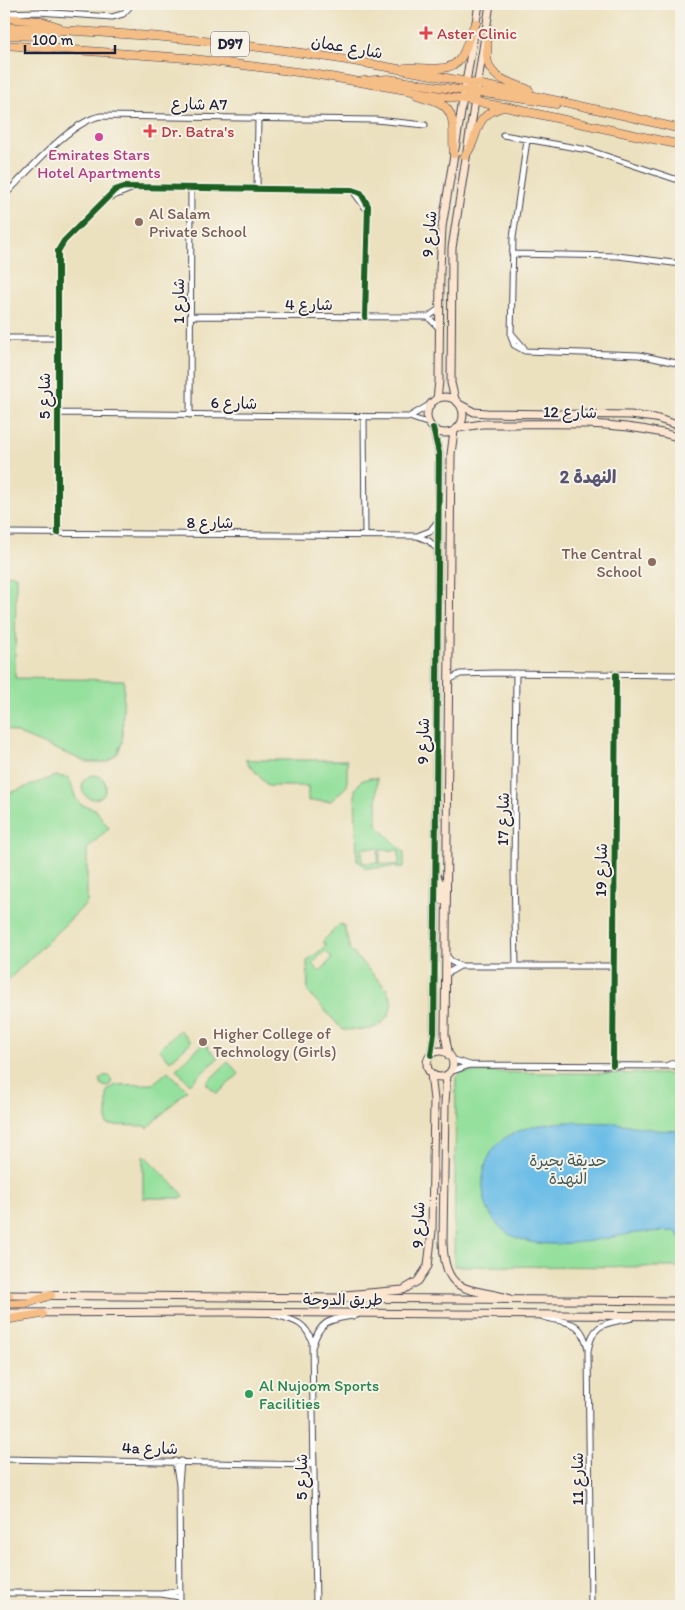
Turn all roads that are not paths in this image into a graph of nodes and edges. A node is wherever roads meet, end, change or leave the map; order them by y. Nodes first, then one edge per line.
1 (132, 4) edge
2 (490, 4) edge
3 (478, 8) edge
4 (4, 13) edge
5 (4, 18) edge
6 (476, 23) junction
7 (4, 26) edge
8 (62, 30) junction
9 (485, 32) junction
10 (4, 35) edge
11 (4, 45) edge
12 (16, 46) junction
13 (4, 50) edge
14 (396, 69) junction
15 (467, 78) junction
16 (358, 82) junction
17 (477, 84) junction
18 (412, 91) junction
19 (465, 91) junction
20 (537, 96) junction
21 (474, 97) junction
22 (464, 100) junction
23 (573, 103) junction
24 (504, 106) junction
25 (258, 118) junction
26 (425, 125) dead end
27 (681, 129) edge
28 (503, 136) dead end
29 (528, 140) junction
30 (681, 145) edge
31 (454, 154) junction
32 (465, 156) junction
33 (681, 181) edge
34 (191, 188) junction
35 (257, 189) junction
36 (4, 196) edge
37 (512, 254) junction
38 (681, 264) edge
39 (439, 309) junction
40 (191, 316) junction
41 (365, 317) junction
42 (428, 318) junction
43 (439, 328) junction
44 (4, 338) edge
45 (58, 338) junction
46 (681, 364) edge
47 (437, 399) junction
48 (455, 400) junction
49 (430, 404) junction
50 (461, 405) junction
51 (58, 414) junction
52 (190, 414) junction
53 (364, 417) junction
54 (409, 417) junction
55 (431, 426) junction
56 (681, 426) edge
57 (456, 429) junction
58 (681, 438) edge
59 (439, 520) junction
60 (4, 533) edge
61 (58, 534) junction
62 (365, 536) junction
63 (417, 536) junction
64 (439, 551) junction
65 (449, 668) junction
66 (516, 673) junction
67 (460, 674) junction
68 (616, 675) junction
69 (681, 675) edge
70 (449, 680) junction
71 (435, 874) junction
72 (447, 917) junction
73 (446, 955) junction
74 (460, 966) junction
75 (516, 966) junction
76 (613, 966) junction
77 (446, 974) junction
78 (431, 1055) junction
79 (450, 1058) junction
80 (681, 1062) edge
81 (470, 1065) junction
82 (613, 1065) junction
83 (681, 1066) edge
84 (663, 1067) junction
85 (449, 1073) junction
86 (431, 1074) junction
87 (5, 1294) edge
88 (51, 1295) junction
89 (329, 1299) junction
90 (515, 1301) junction
91 (681, 1301) edge
92 (4, 1304) edge
93 (267, 1312) junction
94 (4, 1313) edge
95 (367, 1313) junction
96 (42, 1314) junction
97 (538, 1314) junction
98 (637, 1316) junction
99 (681, 1316) edge
100 (4, 1320) edge
101 (312, 1348) junction
102 (588, 1351) junction
103 (4, 1459) edge
104 (178, 1461) junction
105 (314, 1463) junction
106 (4, 1593) edge
107 (180, 1594) junction
108 (180, 1606) edge
109 (316, 1606) edge
110 (591, 1606) edge

1 - 4 street
2 - 9 street
3 - 6 street
5 - 8 main road
6 - 14 main road
6 - 15 street
7 - 8 main road, شارع عمان / D97
8 - 10 main road
8 - 14 main road, شارع عمان / D97
9 - 17 street, شارع 9
9 - 20 main road
11 - 12 main road, شارع عمان / D97
12 - 13 main road
12 - 16 main road, شارع عمان / D97
14 - 15 main road, شارع عمان / D97
15 - 17 main road, شارع عمان / D97
15 - 19 street, شارع 9
16 - 18 main road, شارع عمان / D97
16 - 19 main road
17 - 19 main road
17 - 20 main road, شارع عمان / D97
17 - 21 street, شارع 9
18 - 22 main road, شارع عمان / D97
18 - 31 main road
19 - 22 street, شارع 9
20 - 23 main road, شارع عمان / D97
21 - 22 main road
21 - 23 main road
21 - 24 main road
21 - 32 street, شارع 9
22 - 31 street, شارع 9
23 - 27 main road, شارع عمان / D97
24 - 30 main road
24 - 32 main road
25 - 26 street, شارع A7
25 - 35 street
25 - 36 street, شارع A7
28 - 29 street
29 - 33 street
29 - 37 street
31 - 39 street, شارع 9
32 - 48 street, شارع 9
34 - 35 street, شارع 5
34 - 40 street, شارع 1
34 - 45 street, شارع 5
35 - 41 street, شارع 5
37 - 38 street
37 - 46 street
39 - 42 street
39 - 43 street, شارع 9
40 - 41 street, شارع 4
40 - 52 street, شارع 1
41 - 42 street, شارع 4
42 - 43 street
43 - 47 street, شارع 9
44 - 45 street
45 - 51 street, شارع 5
47 - 48 street
47 - 49 street
48 - 50 street
49 - 54 street
49 - 55 street
50 - 56 street, شارع 12
50 - 57 street
51 - 52 street, شارع 6
51 - 61 street, شارع 5
52 - 53 street, شارع 6
53 - 54 street, شارع 6
53 - 62 street
54 - 55 street, شارع 6
55 - 57 street
55 - 59 street, شارع 9
57 - 58 street, شارع 12
57 - 65 street, شارع 9
59 - 63 street
59 - 64 street, شارع 9
60 - 61 street, شارع 8
61 - 62 street, شارع 8
62 - 63 street, شارع 8
63 - 64 street
64 - 71 street, شارع 9
65 - 67 street
65 - 70 street, شارع 9
66 - 67 street
66 - 68 street
66 - 75 street, شارع 17
67 - 70 street
68 - 69 street
68 - 76 street, شارع 19
70 - 72 street, شارع 9
71 - 72 street
71 - 78 street, شارع 9
72 - 73 street, شارع 9
73 - 74 street
73 - 77 street, شارع 9
74 - 75 street
74 - 77 street
75 - 76 street
76 - 82 street, شارع 19
77 - 79 street, شارع 9
78 - 79 street
78 - 86 street
79 - 81 street
79 - 85 street
80 - 84 street
81 - 82 street
81 - 85 street
82 - 84 street
83 - 84 street
85 - 86 street
85 - 90 street, شارع 9
86 - 89 street, شارع 9
87 - 88 street, طريق الدوحة
88 - 89 street, طريق الدوحة
88 - 92 main road
89 - 90 street, طريق الدوحة
90 - 91 street, طريق الدوحة
93 - 95 street, طريق الدوحة
93 - 96 street, طريق الدوحة
93 - 101 street, شارع 5
94 - 96 street, طريق الدوحة
95 - 97 street, طريق الدوحة
95 - 101 street, شارع 5
96 - 100 main road
97 - 98 street, طريق الدوحة
97 - 102 street, شارع 11
98 - 99 street, طريق الدوحة
98 - 102 street, شارع 11
101 - 105 street, شارع 5
102 - 110 street, شارع 11
103 - 104 street, 4a شارع
104 - 105 street, 4a شارع
104 - 107 street
105 - 109 street, شارع 5
106 - 107 street
107 - 108 street

